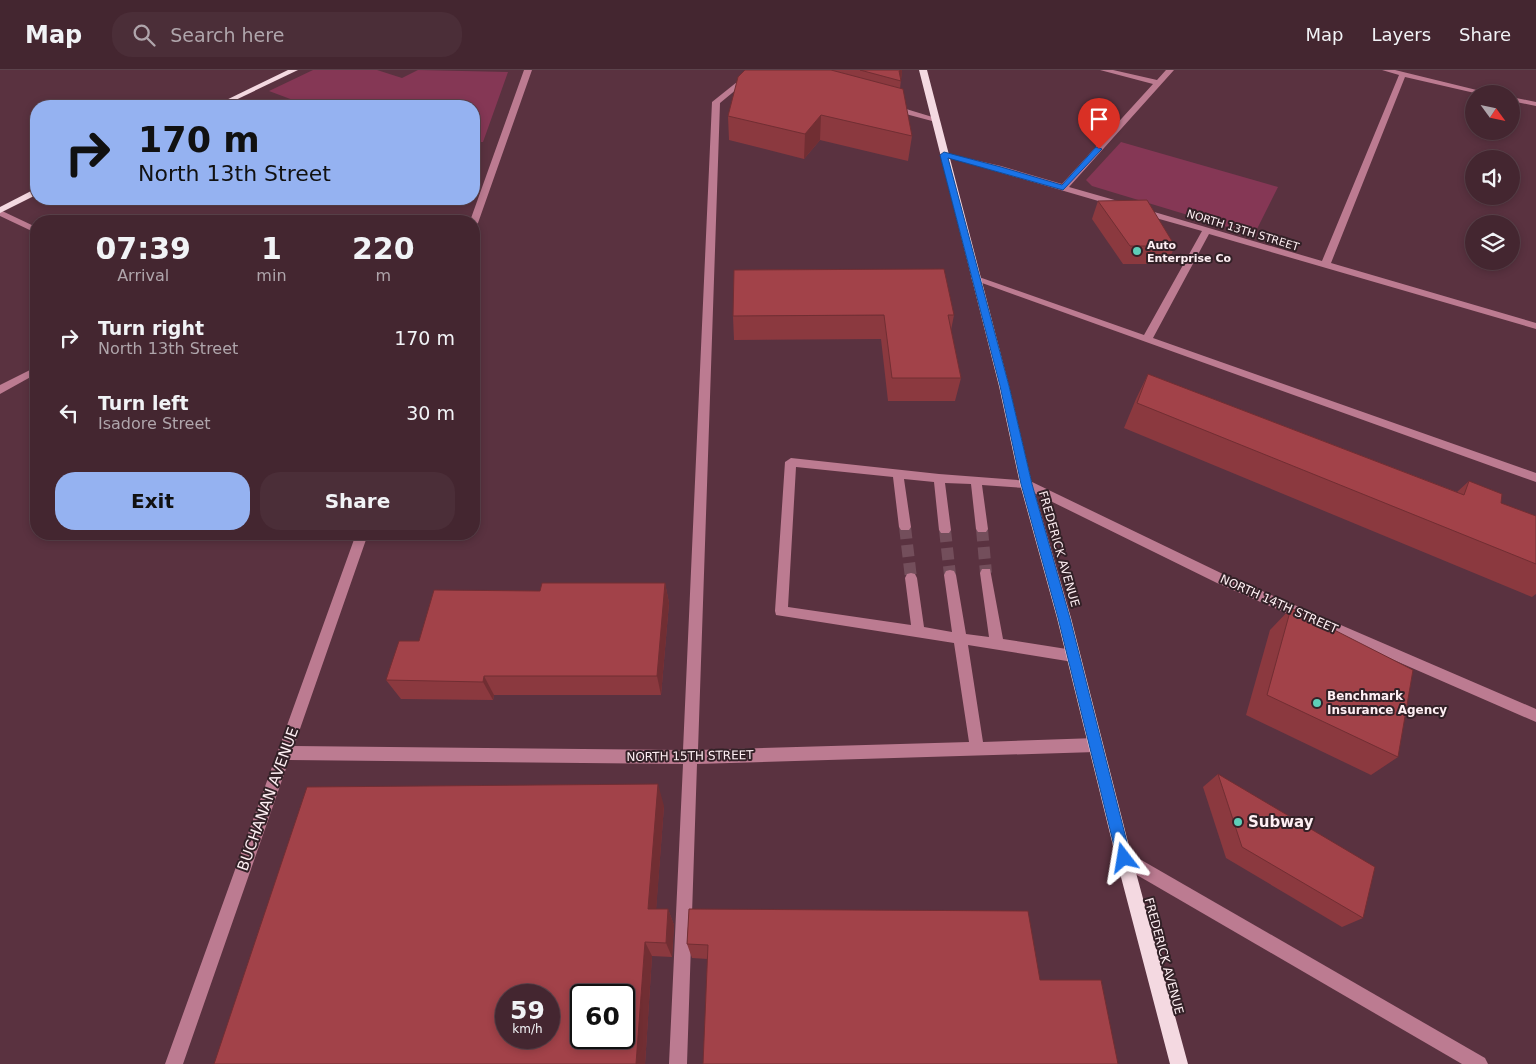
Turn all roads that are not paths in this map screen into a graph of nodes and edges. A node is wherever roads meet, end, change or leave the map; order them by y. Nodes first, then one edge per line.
1 (294, 70) edge
2 (528, 70) edge
3 (923, 70) edge
4 (1104, 70) edge
5 (1170, 70) edge
6 (1386, 70) edge
7 (760, 71) edge
8 (1403, 74) junction
9 (1158, 83) junction
10 (1465, 88) edge
11 (231, 100) edge
12 (1520, 101) edge
13 (879, 104) edge
14 (1536, 104) edge
15 (935, 119) junction
16 (944, 155) junction
17 (1063, 188) junction
18 (30, 195) edge
19 (0, 211) edge
20 (477, 215) edge
21 (30, 227) edge
22 (1207, 230) junction
23 (1325, 266) junction
24 (976, 279) junction
25 (1536, 326) edge
26 (1147, 339) junction
27 (30, 373) edge
28 (0, 390) edge
29 (898, 473) junction
30 (939, 478) junction
31 (1536, 478) edge
32 (976, 481) junction
33 (1026, 484) junction
34 (905, 527) tunnel mouth
35 (982, 529) tunnel mouth
36 (945, 530) tunnel mouth
37 (360, 540) edge
38 (986, 572) tunnel mouth
39 (950, 575) tunnel mouth
40 (911, 578) tunnel mouth
41 (918, 632) junction
42 (959, 639) junction
43 (997, 645) junction
44 (1073, 656) junction
45 (1536, 716) edge
46 (1096, 745) junction
47 (977, 748) junction
48 (284, 753) junction
49 (690, 757) junction
50 (1124, 858) junction
51 (174, 1064) edge
52 (678, 1064) edge
53 (1179, 1064) edge
54 (1479, 1064) edge

1 - 11 main road
2 - 20 street
3 - 15 main road, FREDERICK AVENUE
4 - 9 street
5 - 9 street
6 - 8 street
7 - 49 street
8 - 10 street
8 - 23 street
9 - 17 street
12 - 14 street
13 - 15 street
15 - 16 main road, FREDERICK AVENUE
16 - 17 street, NORTH 13TH STREET
16 - 24 main road, FREDERICK AVENUE
17 - 22 street, NORTH 13TH STREET
18 - 19 main road
19 - 21 street
22 - 23 street, NORTH 13TH STREET
22 - 26 street
23 - 25 street, NORTH 13TH STREET
24 - 26 street
24 - 33 main road, FREDERICK AVENUE
26 - 31 street
27 - 28 street
29 - 30 street
29 - 34 street
29 - 41 street
30 - 32 street
30 - 36 street
32 - 33 street
32 - 35 street
33 - 44 main road, FREDERICK AVENUE
33 - 45 street, NORTH 14TH STREET
37 - 48 street, BUCHANAN AVENUE
38 - 43 street
39 - 42 street
40 - 41 street
41 - 42 street
42 - 43 street
42 - 47 street
43 - 44 street
44 - 46 main road, FREDERICK AVENUE
46 - 47 street, NORTH 15TH STREET
46 - 50 main road, FREDERICK AVENUE
47 - 49 street, NORTH 15TH STREET
48 - 49 street, NORTH 15TH STREET
48 - 51 street, BUCHANAN AVENUE
49 - 52 street
50 - 53 main road, FREDERICK AVENUE
50 - 54 street

